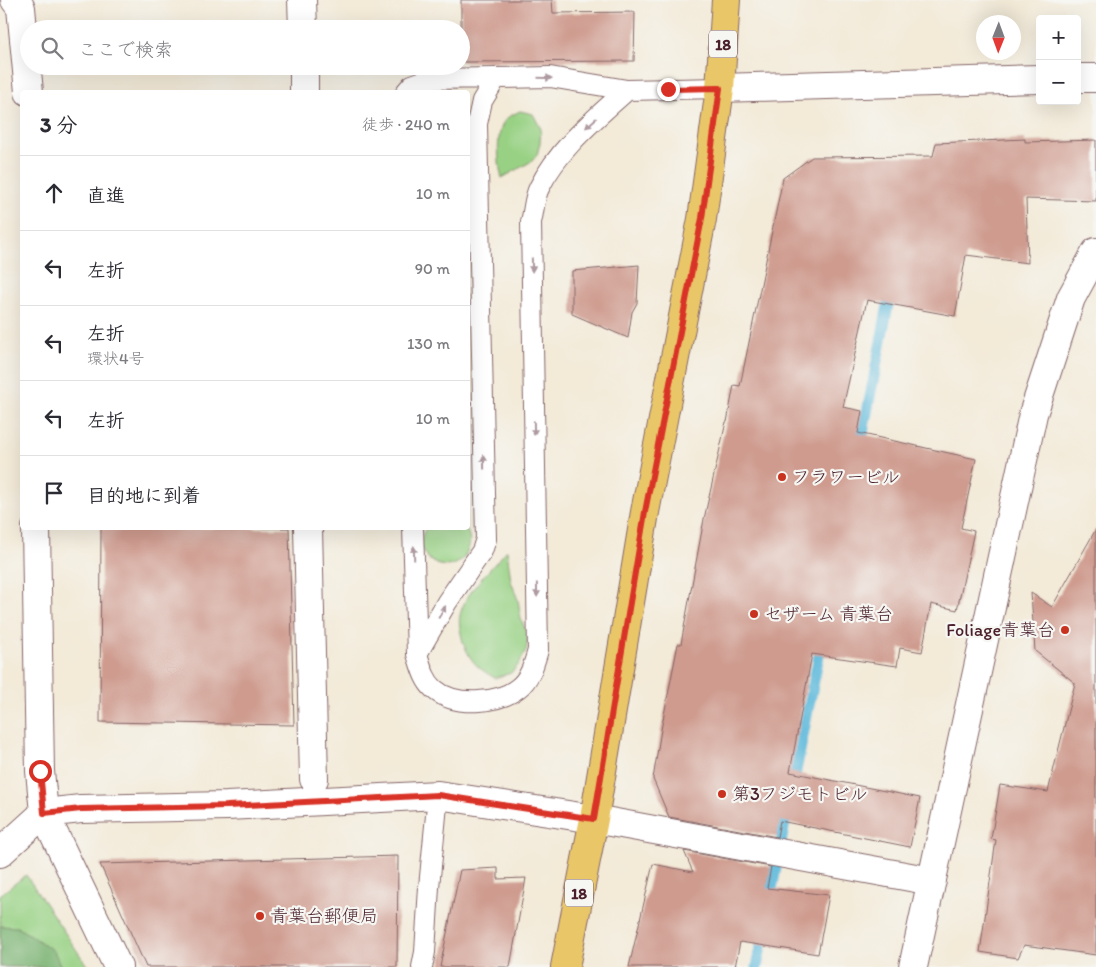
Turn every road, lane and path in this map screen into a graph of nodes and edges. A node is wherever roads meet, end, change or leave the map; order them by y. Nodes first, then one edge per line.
1 (15, 0) edge
2 (302, 0) edge
3 (726, 0) edge
4 (21, 20) edge
5 (303, 20) edge
6 (27, 75) edge
7 (304, 75) edge
8 (496, 78) junction
9 (1081, 78) edge
10 (1096, 78) edge
11 (1036, 79) edge
12 (720, 88) junction
13 (29, 90) edge
14 (304, 90) edge
15 (408, 90) edge
16 (627, 90) junction
17 (1096, 252) edge
18 (36, 530) edge
19 (308, 530) edge
20 (413, 530) edge
21 (418, 654) junction
22 (314, 778) dead end
23 (438, 795) junction
24 (44, 813) junction
25 (594, 819) junction
26 (0, 853) edge
27 (932, 881) junction
28 (118, 967) edge
29 (422, 967) edge
30 (565, 967) edge
31 (913, 967) edge

1 - 4 street
2 - 5 street
3 - 12 main road, 18
6 - 13 street
7 - 14 street
8 - 15 lane
8 -> 16 lane
21 -> 8 lane
9 - 10 street
11 - 12 street
12 - 16 lane
12 - 25 main road, 18
16 -> 21 lane
17 - 27 street
18 - 24 street
19 - 22 street
21 -> 20 lane
23 - 24 street
23 - 25 street
23 - 29 lane
24 - 26 street
24 - 28 street
25 - 27 street
25 - 30 main road, 18
27 - 31 street

